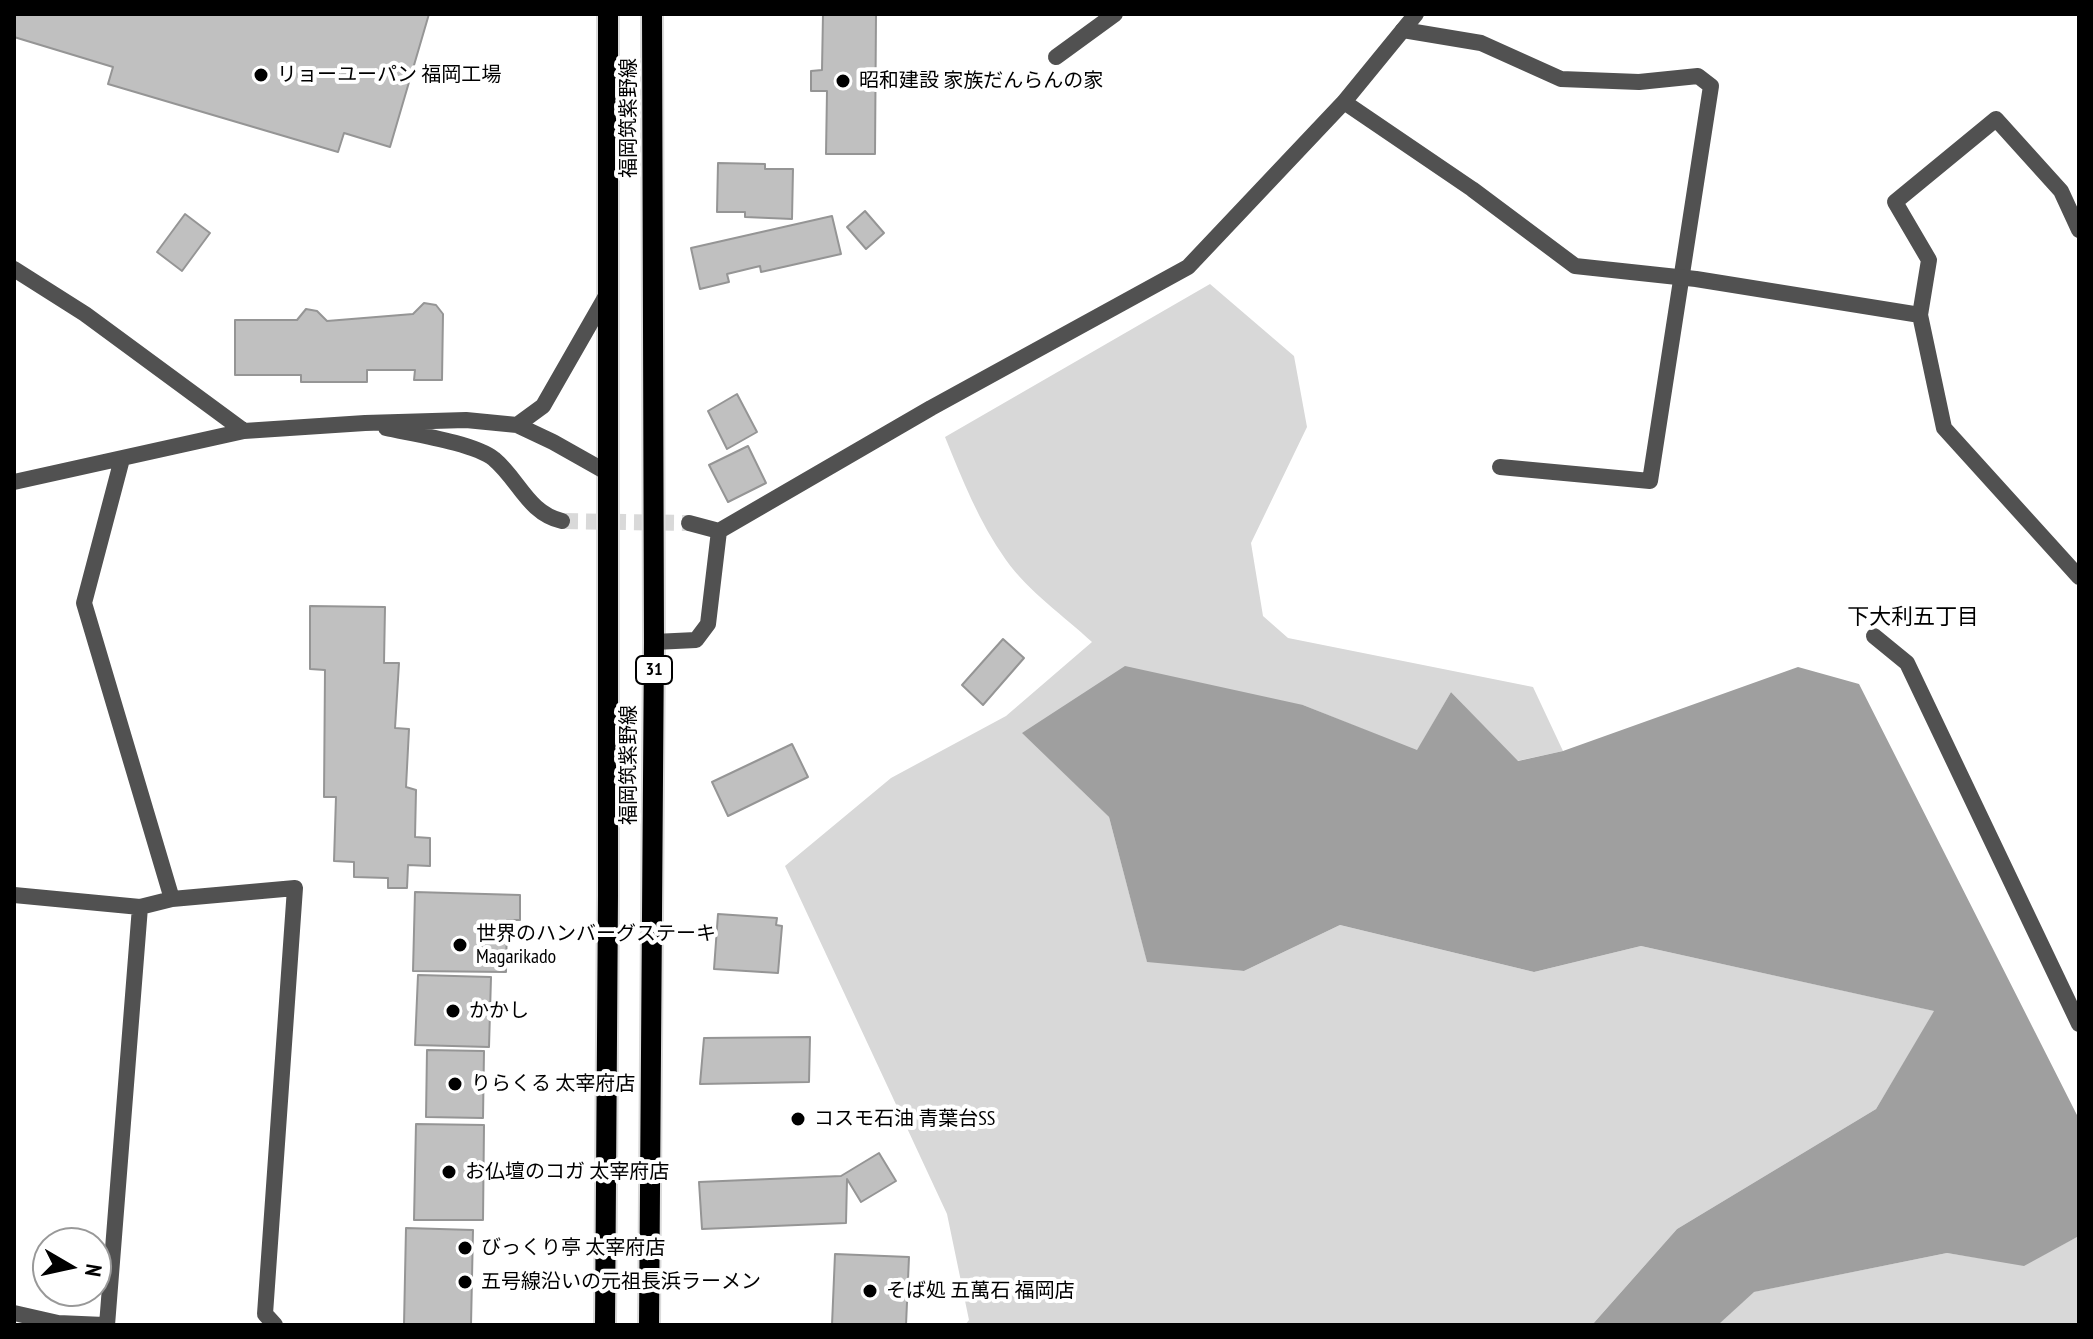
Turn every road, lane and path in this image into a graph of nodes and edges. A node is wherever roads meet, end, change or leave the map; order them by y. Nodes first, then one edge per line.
1 (608, 14) edge
2 (652, 14) edge
3 (1115, 14) edge
4 (1416, 14) edge
5 (1403, 30) junction
6 (1056, 57) dead end
7 (1344, 102) junction
8 (2079, 230) edge
9 (14, 269) edge
10 (1681, 278) junction
11 (606, 296) junction
12 (1920, 315) junction
13 (365, 423) junction
14 (517, 425) junction
15 (244, 431) junction
16 (122, 459) junction
17 (1500, 467) dead end
18 (608, 473) junction
19 (14, 482) edge
20 (562, 521) tunnel mouth
21 (689, 523) tunnel mouth
22 (719, 531) junction
23 (2079, 577) edge
24 (1874, 636) dead end
25 (654, 642) junction
26 (14, 895) edge
27 (172, 899) junction
28 (140, 907) junction
29 (2079, 1024) edge
30 (14, 1313) edge
31 (58, 1324) edge
32 (106, 1325) edge
33 (275, 1325) edge
34 (605, 1325) edge
35 (649, 1325) edge

1 - 11 main road, 福岡筑紫野線 / 31
2 - 25 main road, 福岡筑紫野線 / 31
3 - 6 street
4 - 5 street
5 - 7 street
5 - 10 street
7 - 10 street
7 - 22 street
8 - 12 street
9 - 15 street
10 - 12 street
10 - 17 street
11 - 14 street
11 - 18 main road, 福岡筑紫野線 / 31
12 - 23 street
13 - 14 street
13 - 15 street
13 - 20 street
14 - 18 street
15 - 16 street
16 - 19 street
16 - 27 street
18 - 34 main road, 福岡筑紫野線 / 31
21 - 22 street
22 - 25 street
24 - 29 street
25 - 35 main road, 福岡筑紫野線 / 31
26 - 28 street
27 - 28 street
27 - 33 street
28 - 32 street
30 - 31 street
31 - 32 street

